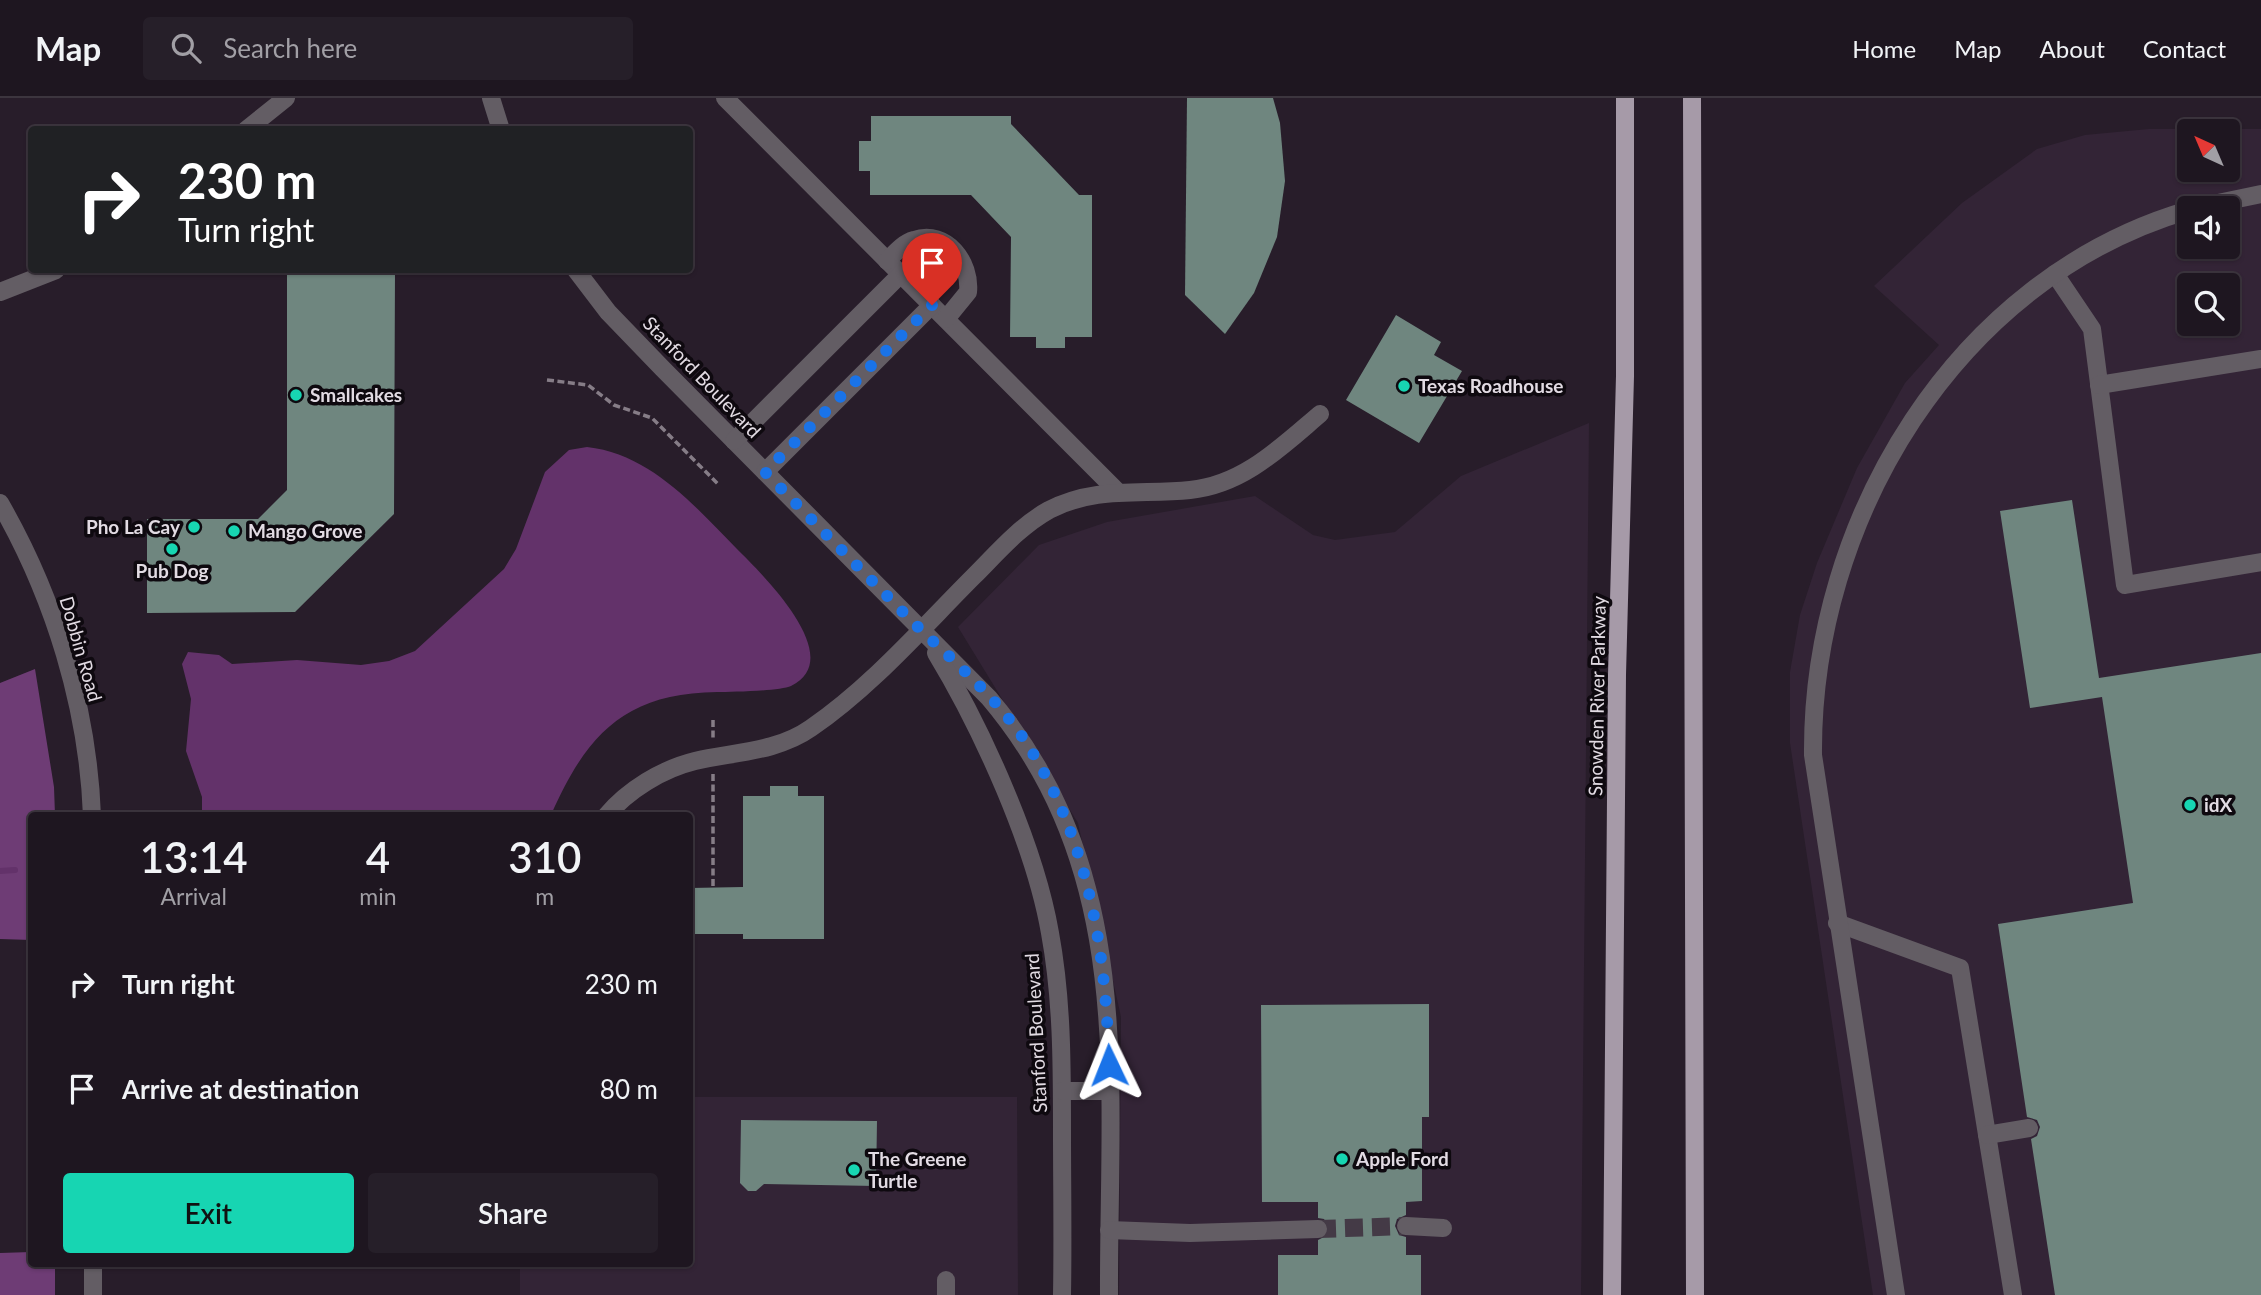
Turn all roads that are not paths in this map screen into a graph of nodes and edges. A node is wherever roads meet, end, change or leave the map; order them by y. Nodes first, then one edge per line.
1 (286, 98) edge
2 (491, 98) edge
3 (725, 98) edge
4 (1625, 98) edge
5 (1692, 98) edge
6 (251, 126) edge
7 (500, 126) edge
8 (2261, 194) edge
9 (2240, 199) edge
10 (2177, 214) edge
11 (887, 261) junction
12 (48, 273) edge
13 (578, 273) edge
14 (901, 274) junction
15 (2055, 274) junction
16 (0, 292) edge
17 (932, 305) junction
18 (946, 319) junction
19 (2261, 359) edge
20 (2099, 384) junction
21 (1320, 414) dead end
22 (734, 441) junction
23 (765, 472) junction
24 (1118, 492) junction
25 (0, 503) edge
26 (2261, 562) edge
27 (921, 629) junction
28 (92, 812) edge
29 (610, 812) edge
30 (1837, 923) junction
31 (1062, 1091) junction
32 (1110, 1091) junction
33 (2029, 1128) dead end
34 (1987, 1135) junction
35 (1406, 1226) tunnel mouth
36 (1443, 1228) dead end
37 (1318, 1229) tunnel mouth
38 (1108, 1230) junction
39 (93, 1267) edge
40 (93, 1295) edge
41 (1062, 1295) edge
42 (1109, 1295) edge
43 (1612, 1295) edge
44 (1695, 1295) edge
45 (1896, 1295) edge
46 (2013, 1295) edge

1 - 6 street
2 - 7 street
3 - 11 street
4 - 43 main road, Snowden River Parkway
5 - 44 main road
8 - 9 street
10 - 15 street
11 - 14 street
11 - 18 street
12 - 16 street
13 - 22 street, Stanford Boulevard
14 - 17 street
14 - 22 street
15 - 20 street
15 - 30 street
17 - 18 street
17 - 23 street
18 - 24 street
19 - 20 street
20 - 26 street
21 - 24 street
22 - 23 street, Stanford Boulevard
23 - 27 street, Stanford Boulevard
24 - 27 street
25 - 28 street, Dobbin Road
27 - 29 street
27 - 31 street, Stanford Boulevard
27 - 32 street, Stanford Boulevard
30 - 34 street
30 - 45 street
31 - 32 street
31 - 41 street, Stanford Boulevard
32 - 38 street, Stanford Boulevard
33 - 34 street
34 - 46 street
35 - 36 street
37 - 38 street
38 - 42 street, Stanford Boulevard
39 - 40 street

